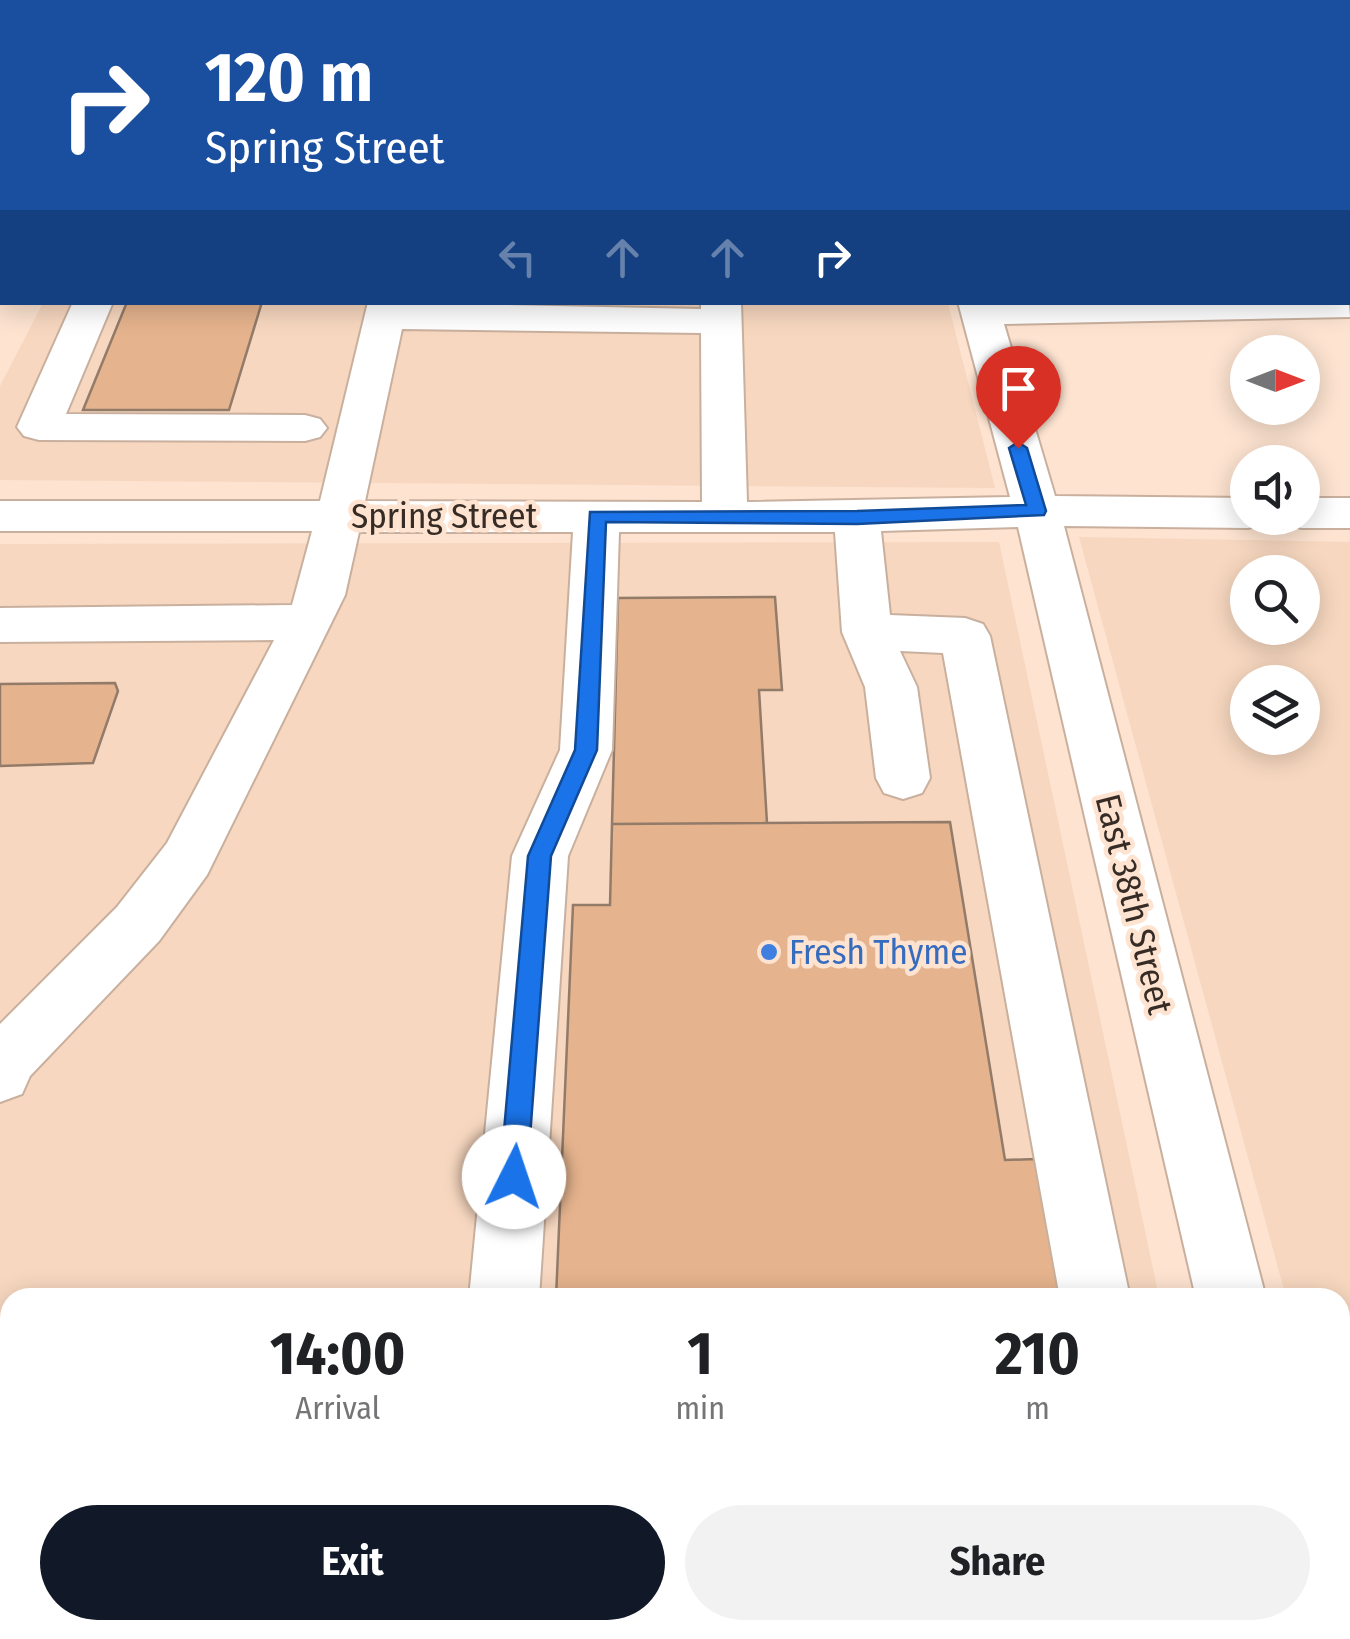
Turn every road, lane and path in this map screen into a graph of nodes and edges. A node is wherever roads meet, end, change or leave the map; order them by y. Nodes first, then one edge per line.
1 (92, 305) edge
2 (1350, 305) edge
3 (979, 307) edge
4 (387, 310) edge
5 (721, 312) edge
6 (305, 428) dead end
7 (1037, 511) junction
8 (1230, 513) edge
9 (1320, 513) edge
10 (1350, 513) edge
11 (0, 516) edge
12 (336, 516) junction
13 (596, 516) junction
14 (725, 516) junction
15 (857, 518) junction
16 (307, 622) junction
17 (0, 625) edge
18 (867, 632) junction
19 (903, 778) dead end
20 (0, 1074) edge
21 (505, 1288) edge
22 (1093, 1288) edge
23 (1229, 1288) edge

1 - 6 street
2 - 3 street
3 - 7 street, East 38th Street
4 - 5 street
4 - 12 street
5 - 14 street
7 - 8 street, Spring Street
7 - 15 street, Spring Street
7 - 23 street, East 38th Street
9 - 10 street
11 - 12 street, Spring Street
12 - 13 street, Spring Street
12 - 16 street
13 - 14 street, Spring Street
13 - 21 street
14 - 15 street, Spring Street
15 - 18 street
16 - 17 street
16 - 20 street
18 - 19 street
18 - 22 street

